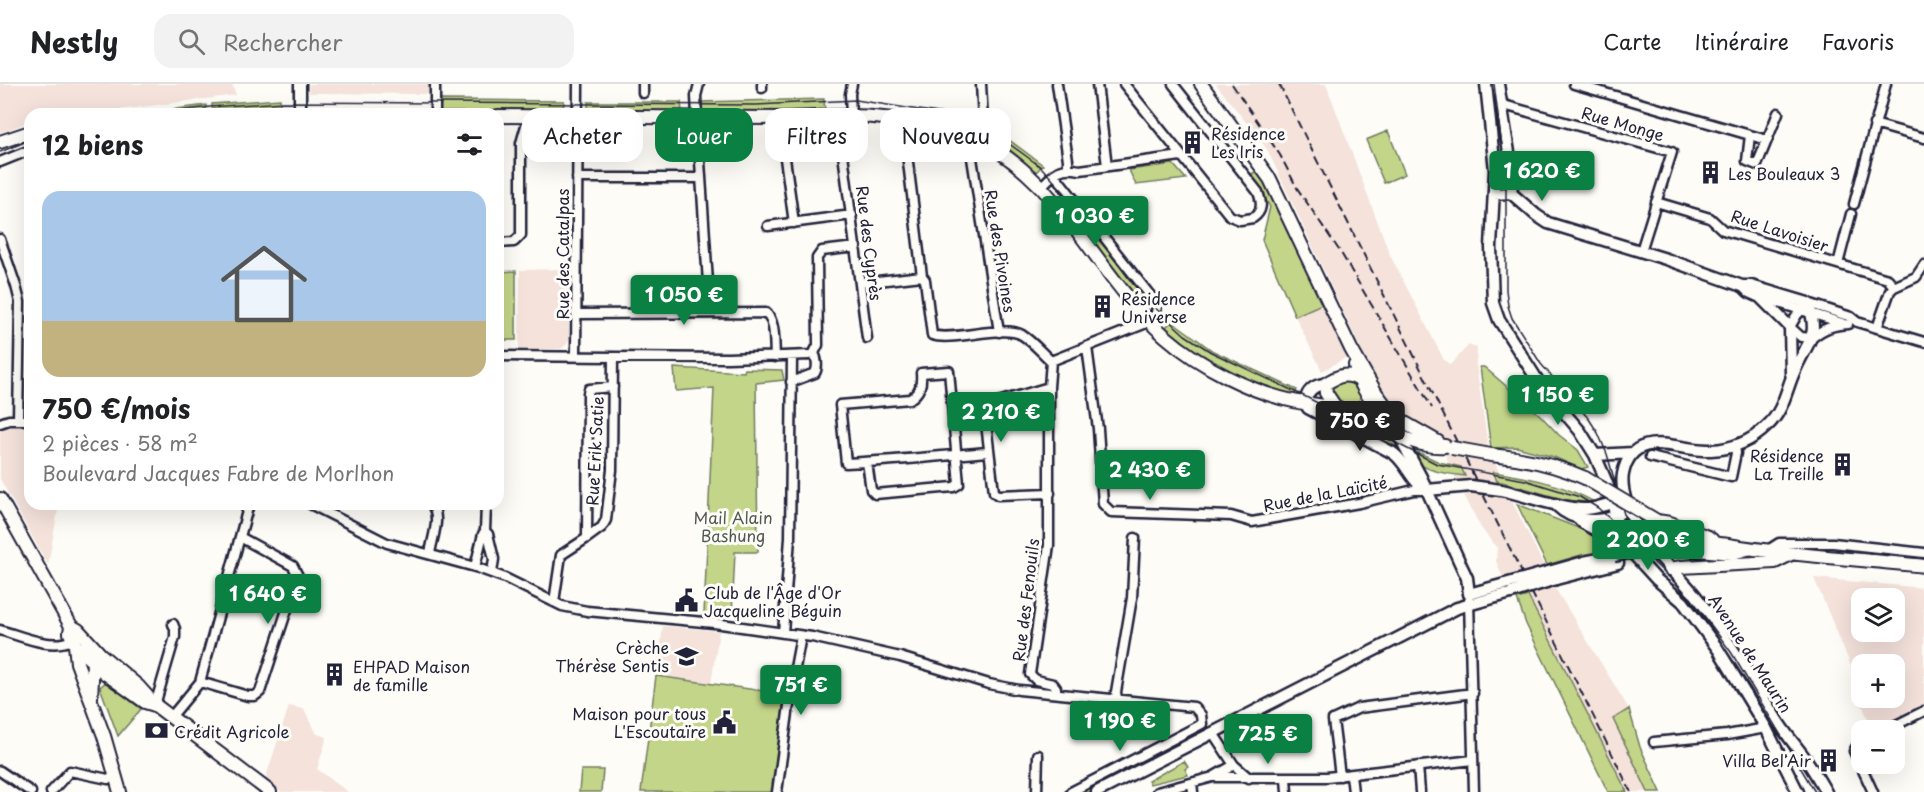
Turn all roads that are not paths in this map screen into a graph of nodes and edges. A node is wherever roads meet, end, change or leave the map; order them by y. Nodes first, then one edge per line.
1 (300, 84) edge
2 (435, 84) edge
3 (578, 84) edge
4 (699, 84) edge
5 (852, 84) edge
6 (1056, 84) edge
7 (1097, 84) edge
8 (1124, 84) edge
9 (1173, 84) edge
10 (1201, 84) edge
11 (1486, 84) edge
12 (1498, 84) edge
13 (1574, 84) edge
14 (1886, 84) edge
15 (981, 85) edge
16 (1500, 104) junction
17 (300, 108) edge
18 (435, 108) edge
19 (576, 108) edge
20 (697, 108) edge
21 (851, 108) edge
22 (982, 108) edge
23 (1778, 112) dead end
24 (504, 116) edge
25 (522, 116) edge
26 (1874, 124) junction
27 (24, 134) edge
28 (1750, 135) junction
29 (522, 137) edge
30 (1924, 138) edge
31 (1767, 140) junction
32 (0, 142) edge
33 (24, 152) edge
34 (1181, 156) junction
35 (1011, 160) edge
36 (0, 162) edge
37 (577, 162) edge
38 (700, 162) edge
39 (786, 162) edge
40 (845, 162) edge
41 (908, 162) edge
42 (973, 162) edge
43 (1107, 166) junction
44 (1068, 167) junction
45 (1054, 174) junction
46 (577, 177) junction
47 (701, 178) junction
48 (1042, 186) junction
49 (1511, 193) junction
50 (1494, 194) junction
51 (1656, 202) junction
52 (1854, 204) dead end
53 (1851, 214) dead end
54 (852, 215) junction
55 (794, 223) junction
56 (768, 226) dead end
57 (0, 239) edge
58 (504, 243) edge
59 (856, 247) junction
60 (1641, 251) junction
61 (1838, 264) junction
62 (1924, 265) edge
63 (922, 276) junction
64 (860, 283) junction
65 (1742, 286) junction
66 (1894, 287) junction
67 (1760, 297) junction
68 (1804, 307) junction
69 (710, 313) junction
70 (576, 314) junction
71 (1812, 314) junction
72 (1149, 321) junction
73 (1852, 323) junction
74 (1790, 327) junction
75 (1877, 328) junction
76 (999, 332) junction
77 (867, 338) dead end
78 (1812, 338) junction
79 (1924, 342) edge
80 (1087, 347) junction
81 (1351, 349) junction
82 (814, 353) junction
83 (504, 356) edge
84 (576, 356) junction
85 (613, 357) junction
86 (775, 357) junction
87 (792, 357) junction
88 (1051, 361) junction
89 (1791, 378) junction
90 (1359, 380) junction
91 (791, 382) junction
92 (1325, 384) junction
93 (613, 387) junction
94 (1049, 387) junction
95 (1366, 395) junction
96 (1305, 402) junction
97 (1336, 408) junction
98 (1353, 413) junction
99 (18, 420) junction
100 (24, 420) edge
101 (0, 423) edge
102 (1398, 434) junction
103 (1449, 447) junction
104 (1735, 447) junction
105 (988, 452) junction
106 (1633, 453) junction
107 (957, 454) junction
108 (1595, 455) junction
109 (1650, 457) dead end
110 (867, 462) junction
111 (1427, 490) junction
112 (1050, 493) junction
113 (0, 500) edge
114 (1613, 502) junction
115 (1557, 506) junction
116 (1628, 506) junction
117 (247, 510) edge
118 (322, 510) edge
119 (435, 510) edge
120 (486, 510) edge
121 (1615, 517) junction
122 (1579, 519) junction
123 (1671, 528) junction
124 (485, 531) junction
125 (240, 537) junction
126 (587, 538) junction
127 (1135, 538) dead end
128 (1688, 540) junction
129 (1711, 540) junction
130 (1626, 546) junction
131 (1671, 548) junction
132 (1751, 549) junction
133 (1766, 551) junction
134 (1924, 553) edge
135 (430, 554) junction
136 (1792, 554) junction
137 (1924, 566) edge
138 (475, 567) junction
139 (1677, 572) junction
140 (492, 573) junction
141 (1508, 589) junction
142 (1468, 594) junction
143 (554, 602) junction
144 (1470, 606) junction
145 (173, 624) dead end
146 (71, 626) junction
147 (0, 630) edge
148 (783, 633) junction
149 (801, 636) junction
150 (74, 642) junction
151 (97, 658) junction
152 (81, 675) junction
153 (200, 682) junction
154 (1056, 693) junction
155 (1473, 693) junction
156 (91, 699) junction
157 (1117, 700) junction
158 (155, 705) junction
159 (1924, 711) edge
160 (171, 717) junction
161 (1905, 720) edge
162 (1766, 728) junction
163 (1213, 733) junction
164 (1654, 742) dead end
165 (1038, 755) dead end
166 (1473, 760) junction
167 (1234, 765) junction
168 (1418, 766) junction
169 (0, 771) edge
170 (1351, 774) junction
171 (1865, 774) edge
172 (1340, 776) junction
173 (1213, 777) junction
174 (117, 778) junction
175 (1249, 778) junction
176 (1286, 778) junction
177 (1192, 788) edge
178 (31, 792) edge
179 (51, 792) edge
180 (120, 792) edge
181 (270, 792) edge
182 (777, 792) edge
183 (1037, 792) edge
184 (1071, 792) edge
185 (1097, 792) edge
186 (1157, 792) edge
187 (1287, 792) edge
188 (1353, 792) edge
189 (1420, 792) edge
190 (1474, 792) edge
191 (1798, 792) edge
192 (1826, 792) edge
193 (1873, 792) edge

1 - 17 street
2 - 18 street
3 - 19 street, Rue des Catalpas
4 - 20 street
5 - 21 street
6 - 44 street
7 - 43 street
8 - 34 street
9 - 34 street
10 - 81 main road
11 - 50 street
12 - 16 street
13 - 28 street
14 - 26 street
15 - 22 street, Rue des Pivoines
16 - 49 street
16 - 51 street, Rue Monge
23 - 31 street
24 - 25 main road
26 - 30 street
26 - 52 street
27 - 32 main road
28 - 31 street
28 - 31 street
29 - 58 street
33 - 36 street
34 - 43 street
35 - 48 main road
37 - 46 street, Rue des Catalpas
38 - 47 street
39 - 55 street
40 - 54 street, Rue des Cyprès
41 - 63 street
42 - 76 street, Rue des Pivoines
43 - 44 street
44 - 45 street
45 - 48 street
45 - 72 street
46 - 47 street
46 - 70 street, Rue des Catalpas
47 - 69 street
48 - 72 main road
49 - 50 street
49 - 60 street
50 - 108 street, Avenue de Maurin
51 - 60 street, Rue Monge
51 - 61 street, Rue Lavoisier
53 - 61 street
54 - 55 street
54 - 59 street, Rue des Cyprès
55 - 56 street
57 - 99 street
59 - 64 street, Rue des Cyprès
59 - 82 street
60 - 65 street
61 - 66 street, Rue Lavoisier
62 - 66 street
63 - 64 street
63 - 76 street
64 - 77 street, Rue des Cyprès
65 - 67 street
65 - 68 street
66 - 75 street
67 - 68 street
67 - 74 street
68 - 71 street
68 - 73 street
68 - 74 street
69 - 70 street
69 - 86 street
70 - 84 street, Rue des Catalpas
71 - 73 street
71 - 78 street
72 - 80 street
72 - 96 main road
73 - 75 street
73 - 78 street
74 - 78 street
74 - 89 street
75 - 79 street
76 - 88 street
78 - 89 street
80 - 88 street
80 - 111 street, Rue de la Laïcité
81 - 90 main road
81 - 103 main road
82 - 87 street
82 - 91 street
83 - 84 street
84 - 85 street
85 - 86 street
85 - 93 street, Rue Erik Satie
86 - 87 street
87 - 91 street
88 - 94 street
89 - 104 street
90 - 92 main road
90 - 95 main road
91 - 148 street
92 - 96 street
92 - 97 main road
93 - 126 street, Rue Erik Satie
93 - 126 street
94 - 105 street
94 - 112 street
95 - 98 main road
95 - 102 main road
96 - 97 main road
96 - 111 street
97 - 98 main road
98 - 102 main road
99 - 100 street
99 - 101 street
102 - 103 main road
102 - 111 street
103 - 123 main road, bridge
104 - 106 street
104 - 109 street
105 - 107 street
105 - 112 street
106 - 108 street
106 - 116 street, Avenue de Maurin
107 - 110 street
107 - 110 street
107 - 110 street
108 - 114 street, Avenue de Maurin
111 - 115 street, bridge
111 - 142 street
112 - 154 street, Rue des Fenouils
113 - 146 main road
114 - 115 street
114 - 116 street
114 - 121 street, Avenue de Maurin
115 - 122 street
116 - 121 street
116 - 139 street, Avenue de Maurin
117 - 125 street
118 - 135 street
119 - 135 street
120 - 124 street
121 - 122 street
121 - 130 street, Avenue de Maurin
122 - 130 street
123 - 128 main road
123 - 129 main road
124 - 138 street
124 - 140 street
125 - 153 street
125 - 153 street
126 - 143 street, Rue Erik Satie
127 - 157 street
128 - 129 main road
128 - 131 street
129 - 132 main road
130 - 162 street, Avenue de Maurin
131 - 132 street
131 - 141 street, bridge
132 - 133 main road
133 - 134 street
133 - 136 main road
135 - 138 street
136 - 137 main road
136 - 139 main road
138 - 140 street
139 - 192 street, Avenue de Maurin
140 - 143 street
141 - 142 street
141 - 144 street
142 - 144 street
143 - 148 street
144 - 155 street
144 - 163 street
145 - 158 street
146 - 150 main road
146 - 151 main road
147 - 150 street
148 - 149 street
149 - 154 street
149 - 182 street
150 - 151 main road
150 - 152 main road
151 - 152 main road
151 - 156 main road
151 - 158 main road
152 - 156 main road
153 - 160 street
154 - 157 street
155 - 166 street
155 - 172 street
156 - 174 main road
157 - 184 street
158 - 160 main road
159 - 161 street
160 - 181 main road
162 - 164 street
162 - 191 street, Avenue de Maurin
163 - 167 street
163 - 185 street
165 - 183 street
166 - 168 street
166 - 190 street
167 - 173 street
167 - 175 street
168 - 170 street
168 - 189 street
169 - 178 street
170 - 172 street
170 - 188 street
171 - 193 street
172 - 176 street
173 - 175 street
173 - 177 street
174 - 179 street
174 - 180 main road
175 - 176 street
176 - 187 street
177 - 186 street

